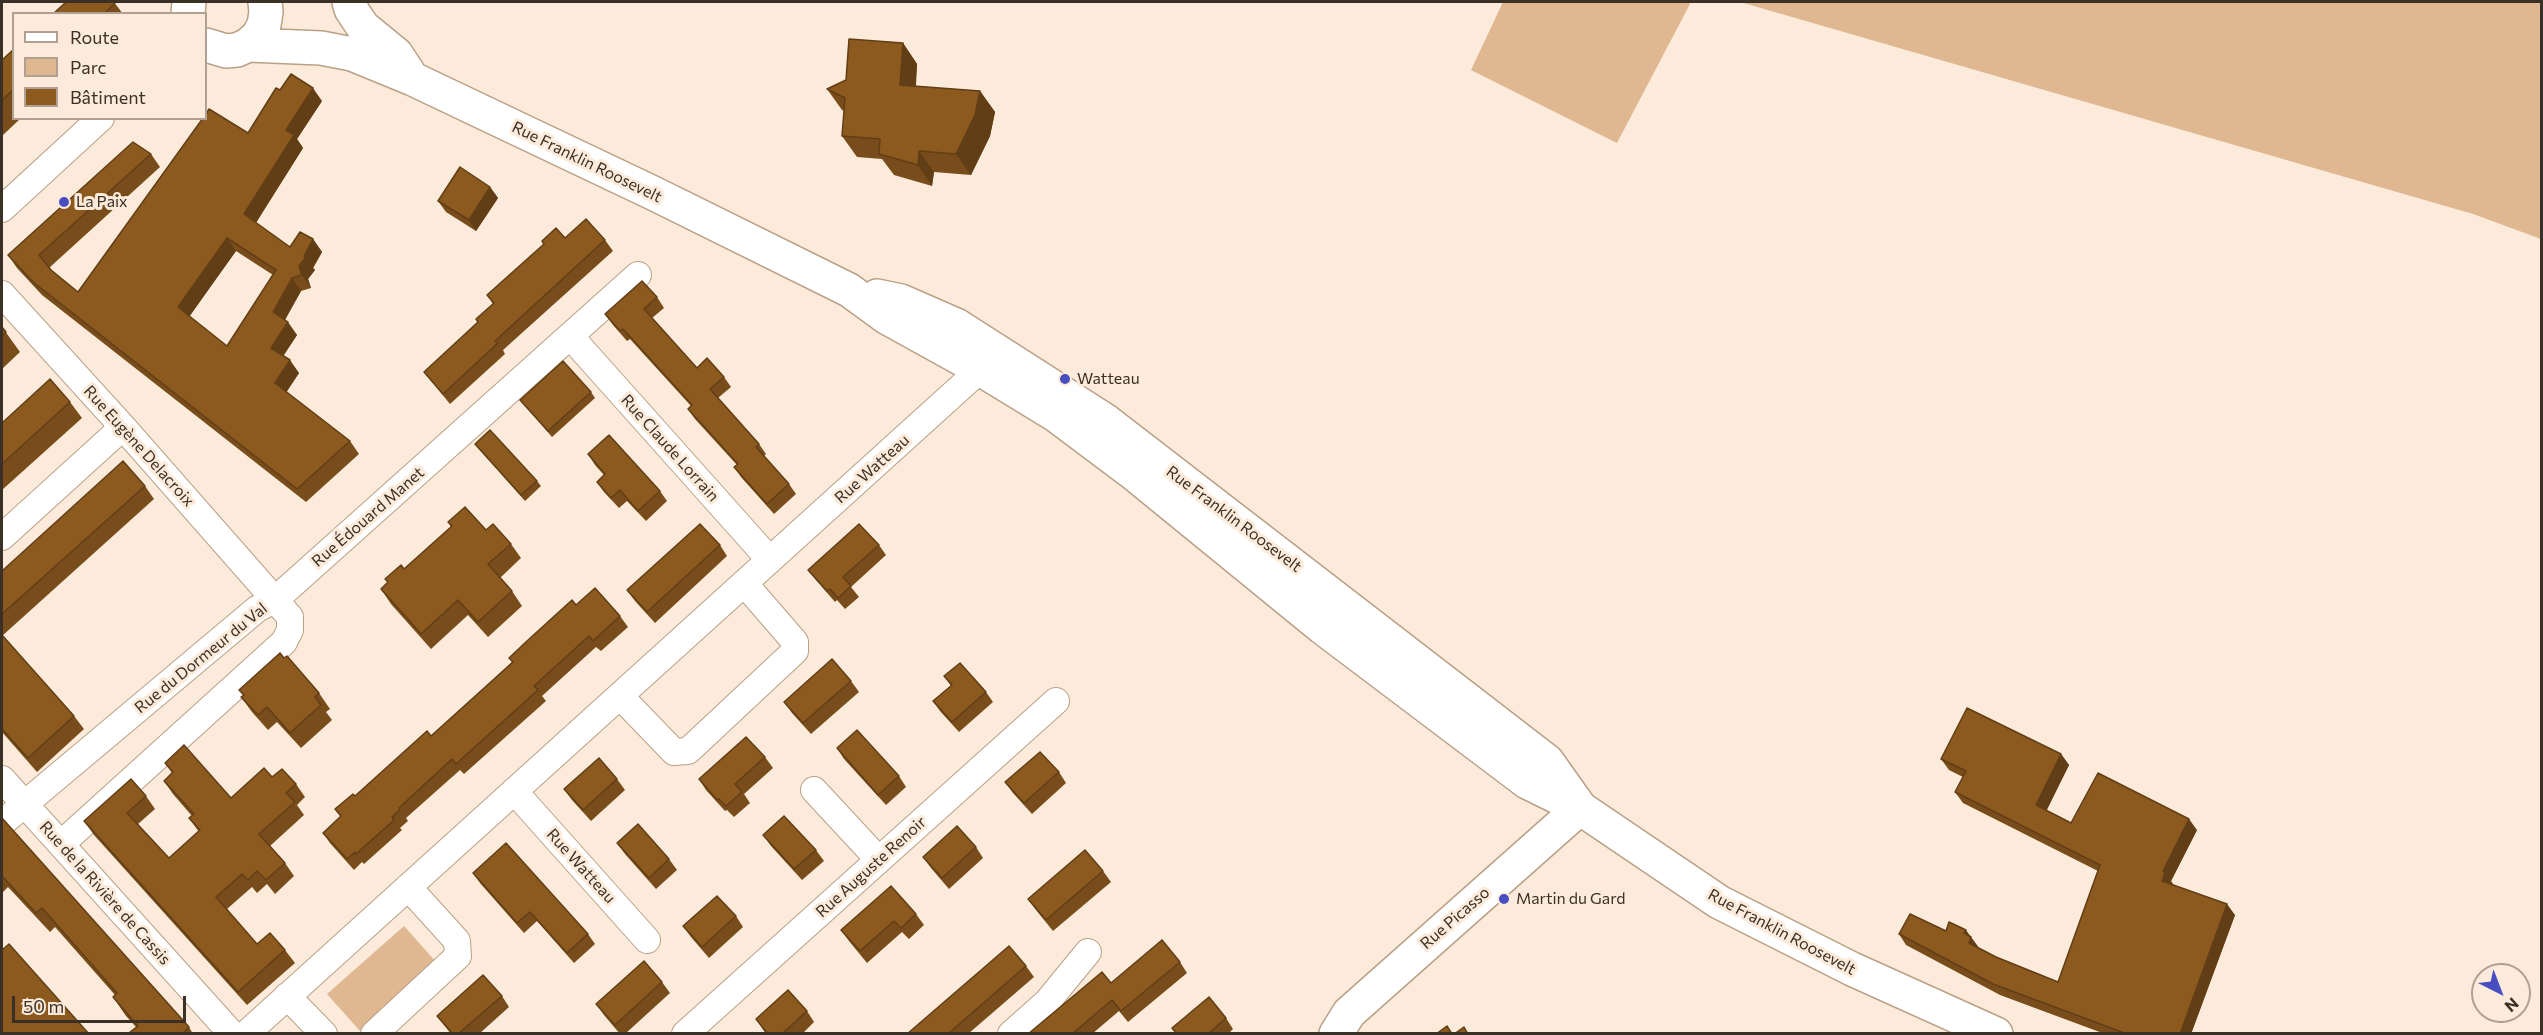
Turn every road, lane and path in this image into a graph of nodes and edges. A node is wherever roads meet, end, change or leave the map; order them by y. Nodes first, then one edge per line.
1 (349, 2) edge
2 (266, 7) edge
3 (248, 45) junction
4 (208, 48) edge
5 (321, 48) junction
6 (413, 79) junction
7 (99, 120) edge
8 (2, 209) edge
9 (638, 275) dead end
10 (2, 294) edge
11 (570, 336) junction
12 (988, 359) junction
13 (123, 427) junction
14 (2, 537) edge
15 (770, 560) junction
16 (744, 584) junction
17 (276, 599) junction
18 (620, 696) junction
19 (1056, 701) dead end
20 (2, 779) edge
21 (814, 790) dead end
22 (514, 791) junction
23 (24, 804) junction
24 (1580, 808) junction
25 (2, 823) edge
26 (61, 844) junction
27 (879, 860) junction
28 (408, 887) junction
29 (647, 940) dead end
30 (1088, 952) dead end
31 (287, 996) junction
32 (232, 1034) edge
33 (246, 1034) edge
34 (324, 1034) edge
35 (374, 1034) edge
36 (685, 1034) edge
37 (1011, 1034) edge
38 (1336, 1034) edge
39 (1996, 1034) edge

1 - 6 main road
2 - 3 main road
2 - 5 main road, Rue Franklin Roosevelt
3 - 4 main road, Rue Franklin Roosevelt
3 - 5 main road, Rue Franklin Roosevelt
5 - 6 main road, Rue Franklin Roosevelt
6 - 12 main road, Rue Franklin Roosevelt
7 - 8 street
9 - 11 street
10 - 13 street, Rue Eugène Delacroix
11 - 15 street, Rue Claude Lorrain
11 - 17 street, Rue Édouard Manet
12 - 15 street, Rue Watteau
12 - 24 main road, Rue Franklin Roosevelt
13 - 14 street
13 - 17 street, Rue Eugène Delacroix
15 - 16 street, Rue Watteau
16 - 18 street, Rue Watteau
16 - 18 street
17 - 23 street, Rue du Dormeur du Val
17 - 26 street, Rue du Dormeur du Val
18 - 22 street, Rue Watteau
19 - 27 street, Rue Auguste Renoir
20 - 23 street, Rue de la Rivière de Cassis
21 - 27 street
22 - 28 street, Rue Watteau
22 - 29 street, Rue Watteau
23 - 25 street, Rue du Dormeur du Val
23 - 26 street, Rue de la Rivière de Cassis
24 - 38 main road, Rue Picasso
24 - 39 main road, Rue Franklin Roosevelt
26 - 32 street, Rue de la Rivière de Cassis
27 - 36 street, Rue Auguste Renoir
28 - 31 street, Rue Watteau
28 - 35 street
30 - 37 street
31 - 33 street, Rue Watteau
31 - 34 street

